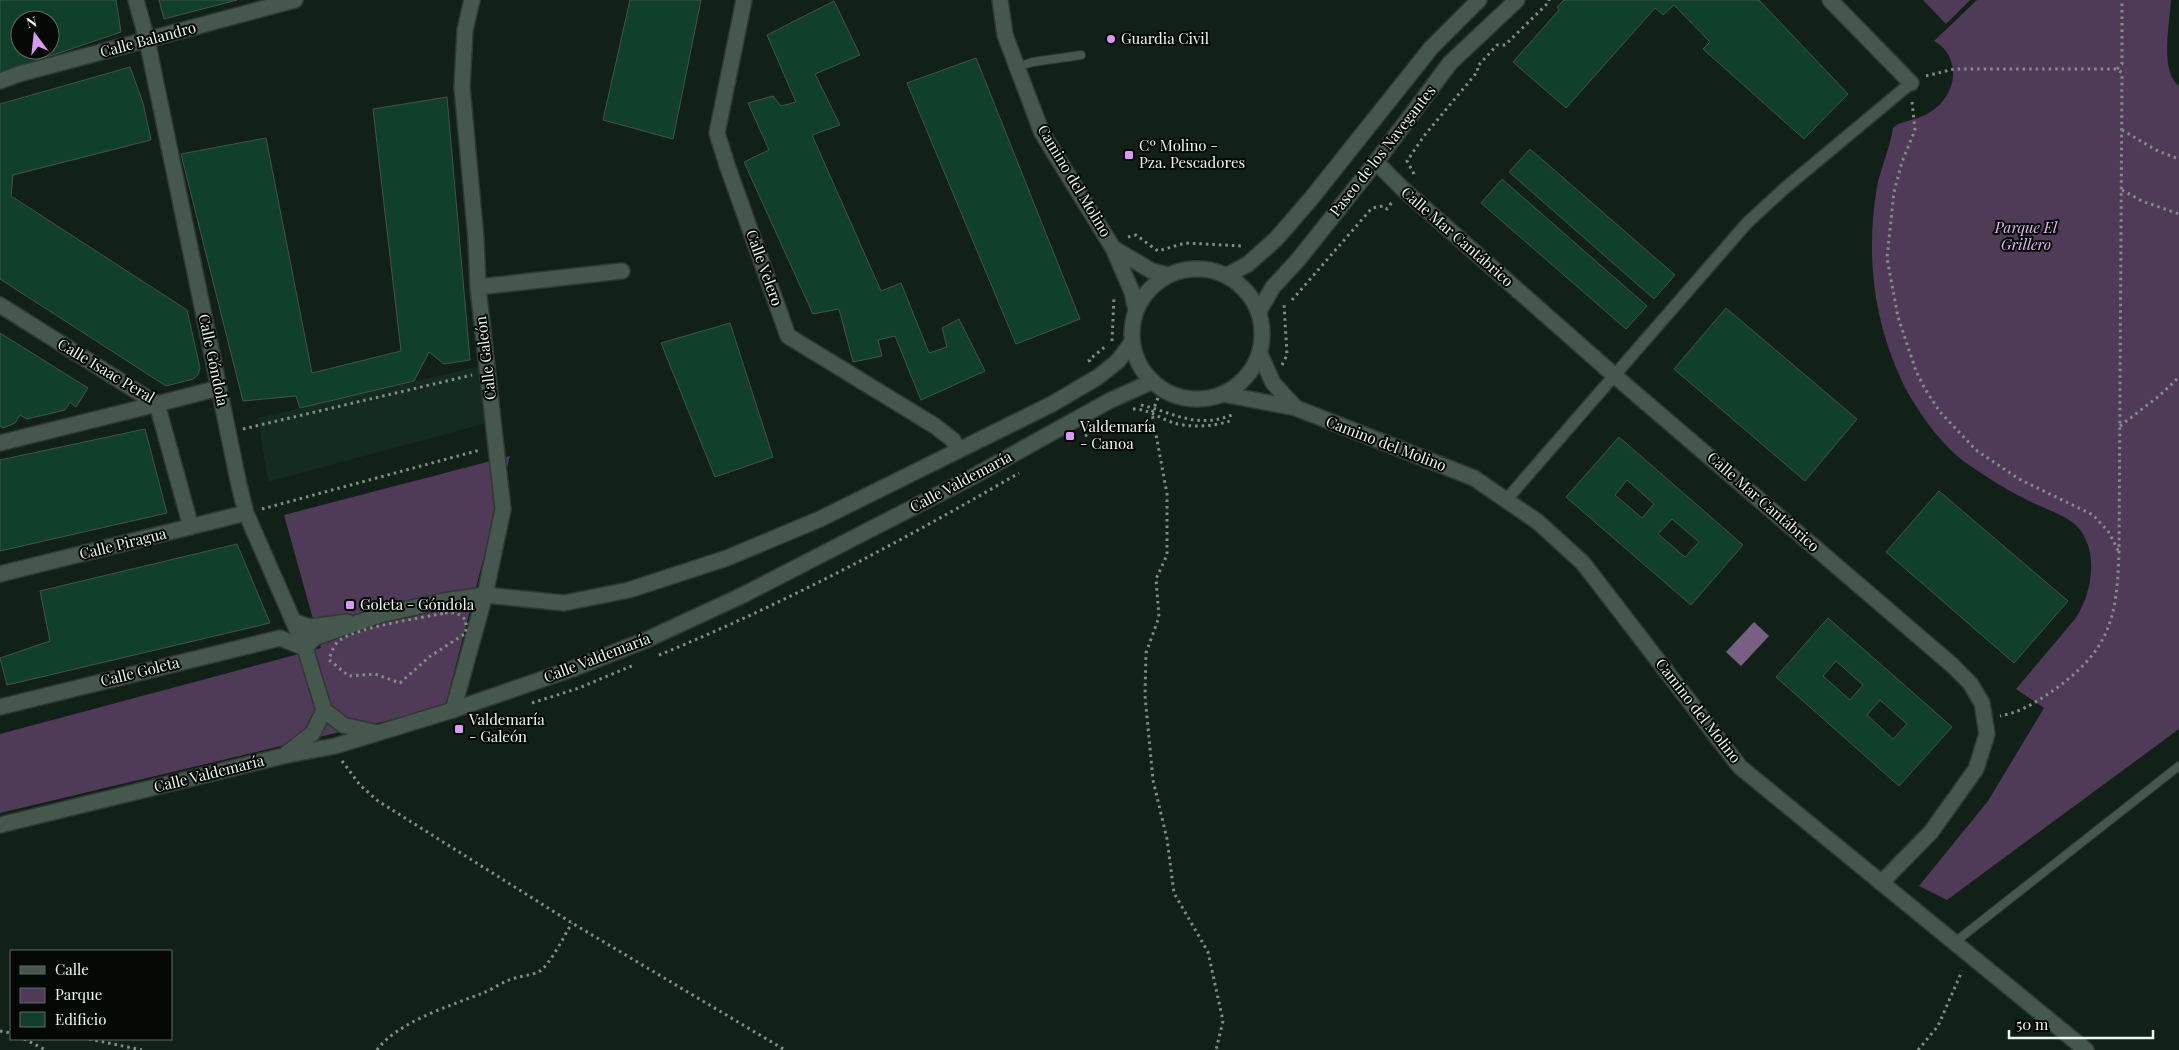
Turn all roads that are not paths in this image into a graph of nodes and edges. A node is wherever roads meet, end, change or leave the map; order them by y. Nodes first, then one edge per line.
1 (136, 0) edge
2 (296, 0) edge
3 (472, 0) edge
4 (744, 0) edge
5 (1000, 0) edge
6 (1479, 0) edge
7 (1516, 0) edge
8 (1830, 0) edge
9 (147, 40) junction
10 (1081, 55) dead end
11 (1017, 67) junction
12 (0, 81) edge
13 (1911, 83) joint
14 (1376, 162) junction
15 (1113, 248) junction
16 (622, 271) dead end
17 (1168, 275) junction
18 (1228, 275) junction
19 (478, 288) junction
20 (0, 305) edge
21 (1136, 310) junction
22 (1259, 311) junction
23 (1132, 342) junction
24 (1260, 354) junction
25 (1615, 376) junction
26 (1157, 385) junction
27 (219, 388) junction
28 (1222, 394) junction
29 (157, 404) junction
30 (1296, 408) junction
31 (0, 442) edge
32 (958, 450) junction
33 (1507, 499) junction
34 (246, 513) junction
35 (191, 527) junction
36 (0, 574) edge
37 (485, 595) junction
38 (380, 615) junction
39 (293, 621) junction
40 (280, 638) junction
41 (305, 648) junction
42 (0, 707) edge
43 (324, 710) junction
44 (453, 710) junction
45 (381, 734) junction
46 (283, 756) junction
47 (2179, 766) edge
48 (0, 825) edge
49 (1881, 883) junction
50 (1958, 945) junction
51 (2086, 1050) edge

1 - 9 street, Calle Góndola
2 - 9 street, Calle Balandro
3 - 19 street, Calle Galeón
4 - 32 street, Calle Velero
5 - 11 street, Camino del Molino
6 - 18 street, Paseo de los Navegantes
7 - 14 street, Paseo de los Navegantes
8 - 13 street
9 - 12 street, Calle Balandro
9 - 27 street, Calle Góndola
10 - 11 lane
11 - 15 street, Camino del Molino
13 - 25 street
14 - 22 street, Paseo de los Navegantes
14 - 25 street, Calle Mar Cantábrico
15 - 17 street, Camino del Molino
15 - 21 street, Camino del Molino
16 - 19 street
17 - 18 street
17 - 21 street
18 - 22 street
19 - 37 street, Calle Galeón
20 - 29 street, Calle Isaac Peral
21 - 23 street
22 - 24 street
23 - 26 street
23 - 32 street, Calle Valdemaría
24 - 28 street
24 - 30 street, Camino del Molino
25 - 33 street
25 - 49 street, Calle Mar Cantábrico
26 - 28 street
26 - 44 street, Calle Valdemaría
27 - 29 street, Calle Isaac Peral
27 - 34 street, Calle Góndola
28 - 30 street, Camino del Molino
29 - 31 street
29 - 35 street
30 - 33 street, Camino del Molino
32 - 37 street, Calle Valdemaría
33 - 49 street, Camino del Molino
34 - 35 street, Calle Piragua
34 - 39 street, Calle Góndola
35 - 36 street, Calle Piragua
37 - 38 street, Calle Valdemaría
37 - 44 street, Calle Galeón
38 - 39 street, Calle Valdemaría
38 - 41 street, Calle Valdemaría
39 - 40 street
39 - 41 street, Calle Góndola
40 - 41 street
40 - 42 street, Calle Goleta
41 - 43 street, Calle Góndola
43 - 45 street
43 - 46 street
44 - 45 street, Calle Valdemaría
45 - 46 street, Calle Valdemaría
46 - 48 street, Calle Valdemaría
47 - 50 lane
49 - 50 street, Camino del Molino
50 - 51 street, Camino del Molino

